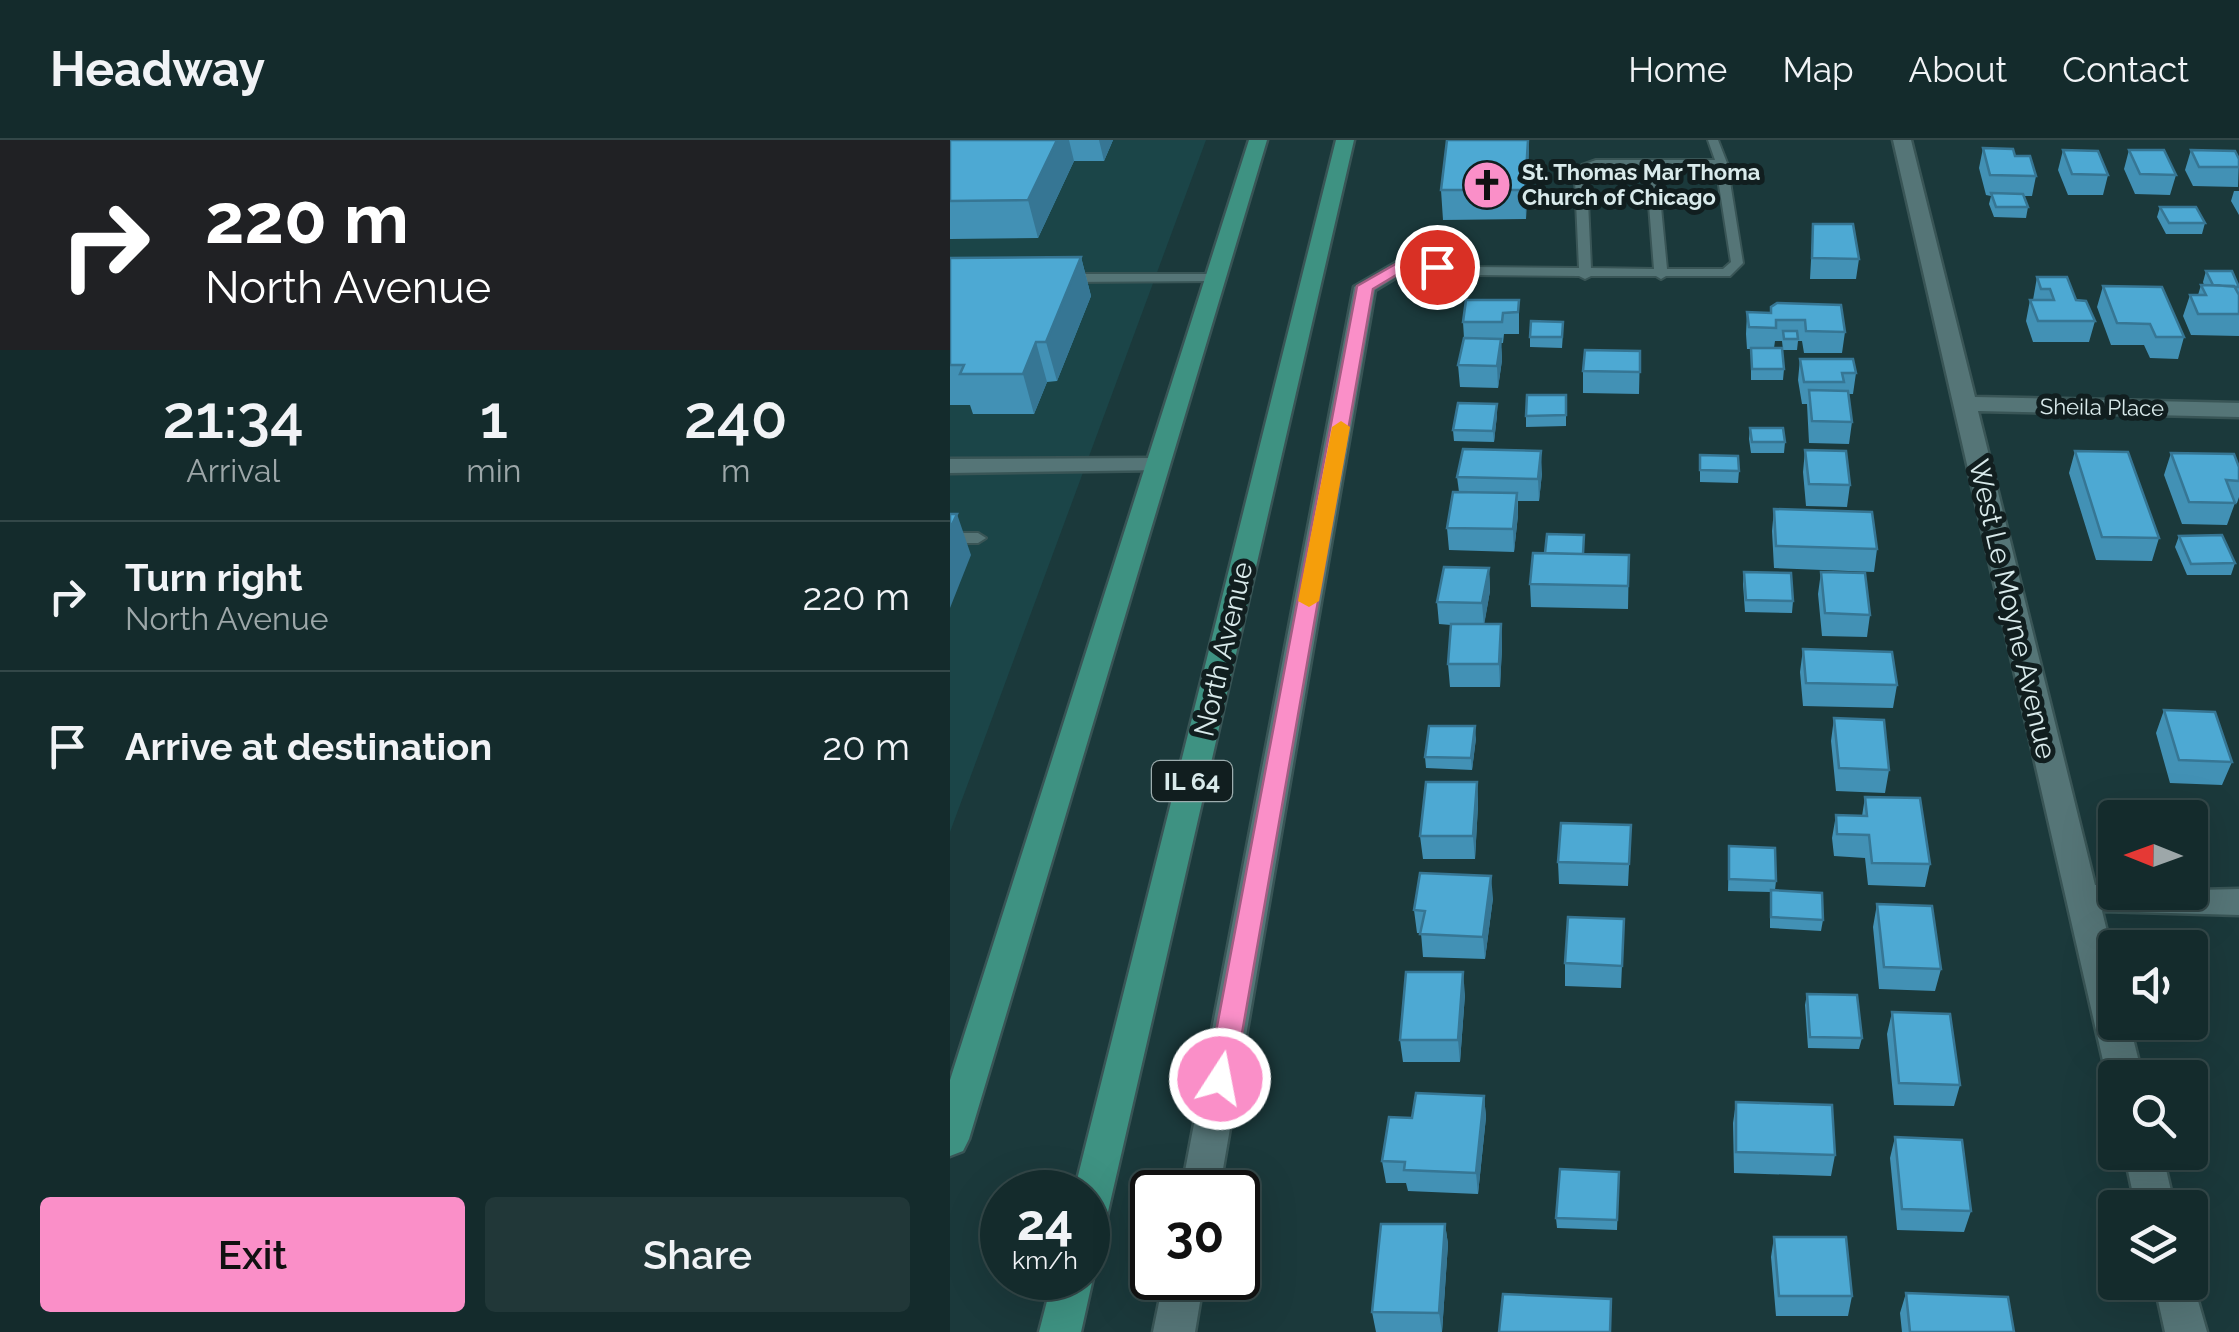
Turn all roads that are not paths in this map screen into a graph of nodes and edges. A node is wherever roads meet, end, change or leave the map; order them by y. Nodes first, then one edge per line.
1 (1258, 140) edge
2 (1371, 140) edge
3 (1902, 140) edge
4 (1716, 141) edge
5 (1343, 150) edge
6 (1651, 163) junction
7 (1721, 163) junction
8 (1406, 263) joint
9 (1585, 275) junction
10 (1661, 276) junction
11 (1053, 278) edge
12 (1215, 278) junction
13 (1965, 404) junction
14 (2239, 410) edge
15 (1156, 465) junction
16 (950, 466) edge
17 (950, 538) edge
18 (978, 538) dead end
19 (2081, 897) junction
20 (2239, 902) edge
21 (2120, 1060) edge
22 (950, 1138) edge
23 (1099, 1170) edge
24 (1204, 1170) edge
25 (1068, 1300) edge
26 (1180, 1300) edge
27 (2178, 1300) edge
28 (1060, 1332) edge
29 (1174, 1332) edge
30 (2186, 1332) edge

1 - 12 main road
2 - 5 main road
3 - 13 street, West Le Moyne Avenue
4 - 7 lane
5 - 23 main road, North Avenue / IL 64
6 - 7 lane
6 - 9 lane
6 - 10 lane
7 - 10 lane
8 - 9 lane
8 - 24 street
9 - 10 lane
11 - 12 lane
12 - 15 main road
13 - 14 street, Sheila Place
13 - 19 street, West Le Moyne Avenue
15 - 16 street
15 - 22 main road
17 - 18 lane
19 - 20 street
19 - 21 street, West Le Moyne Avenue
25 - 28 main road
26 - 29 street
27 - 30 street

